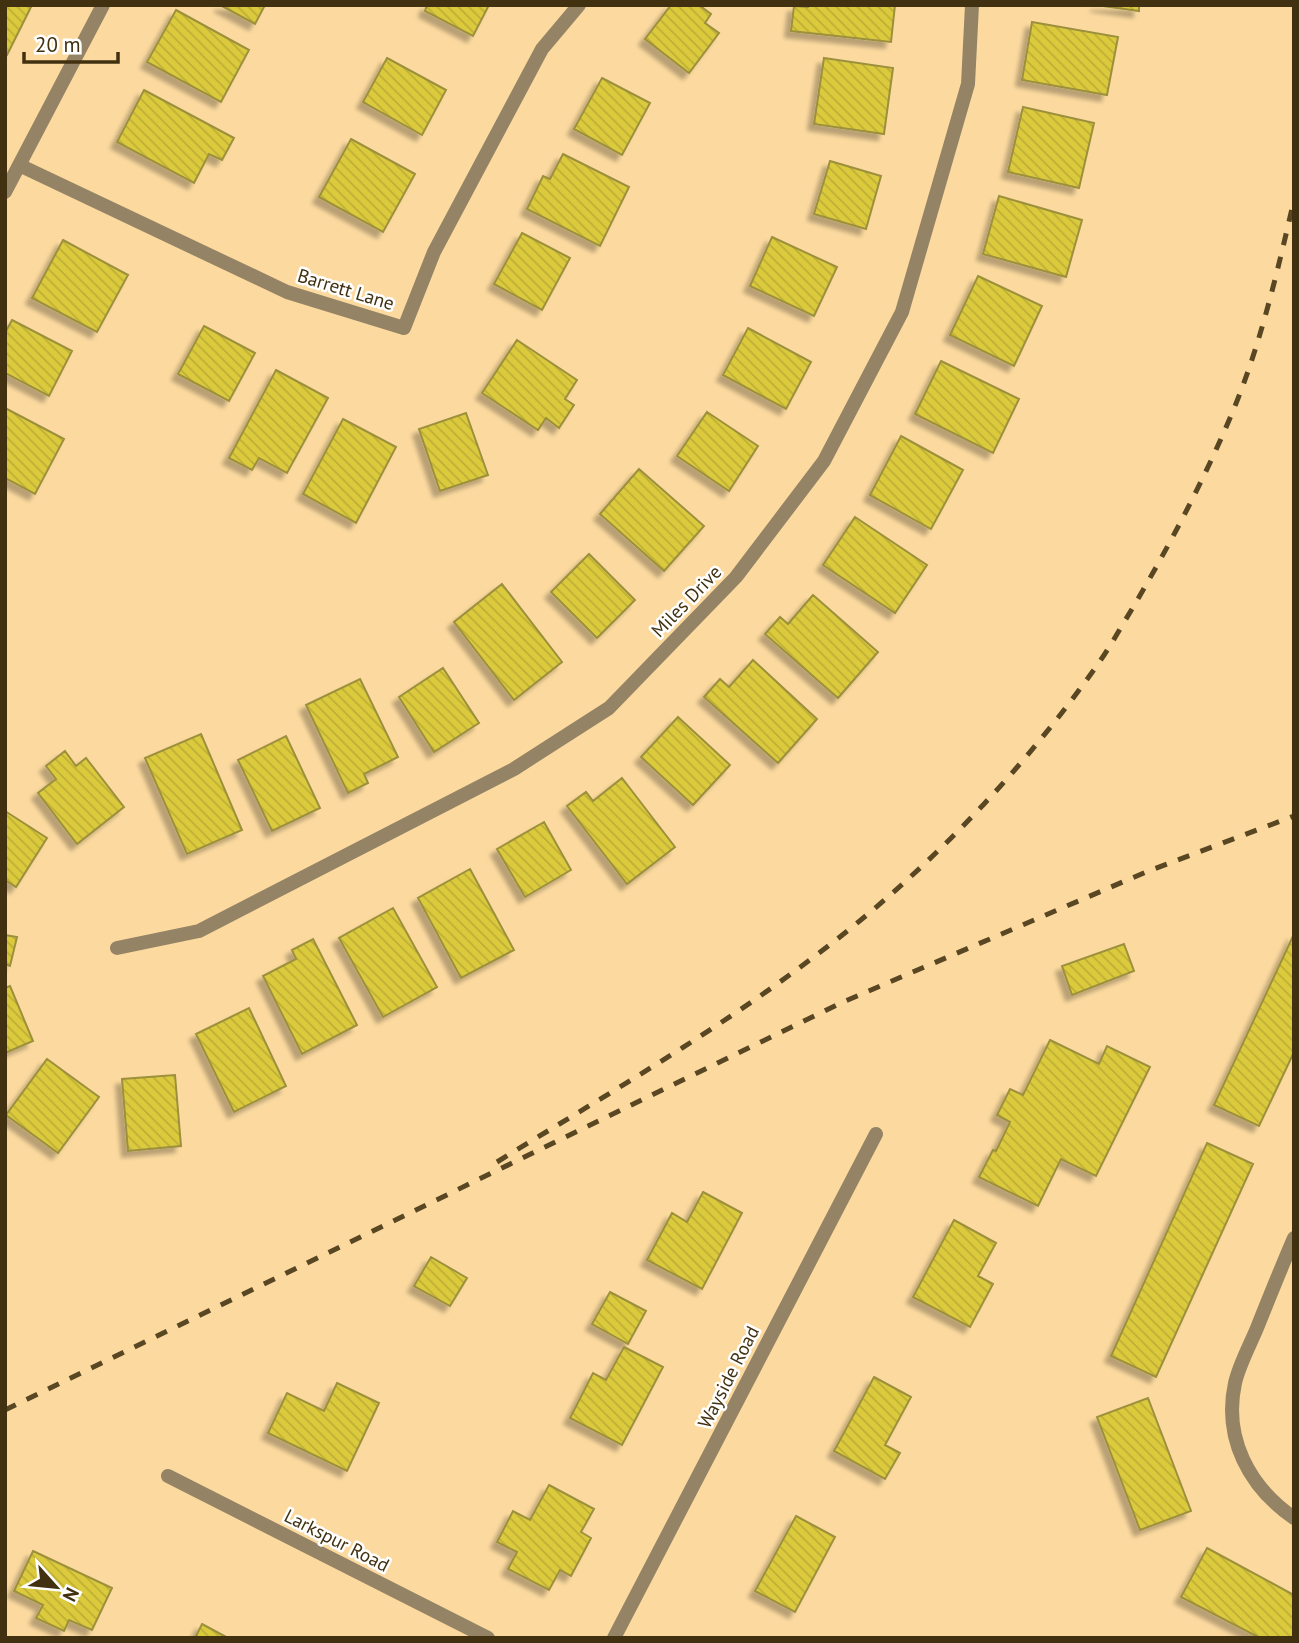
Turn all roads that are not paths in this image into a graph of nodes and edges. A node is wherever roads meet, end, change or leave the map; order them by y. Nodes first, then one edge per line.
1 (103, 5) edge
2 (579, 5) edge
3 (972, 5) edge
4 (19, 165) junction
5 (5, 191) edge
6 (117, 948) dead end
7 (876, 1134) dead end
8 (1294, 1238) edge
9 (168, 1476) dead end
10 (1294, 1518) edge
11 (488, 1638) edge
12 (614, 1638) edge

1 - 4 street
2 - 4 street, Barrett Lane
3 - 6 street, Miles Drive
4 - 5 street
7 - 12 street, Wayside Road
8 - 10 street
9 - 11 street, Larkspur Road

